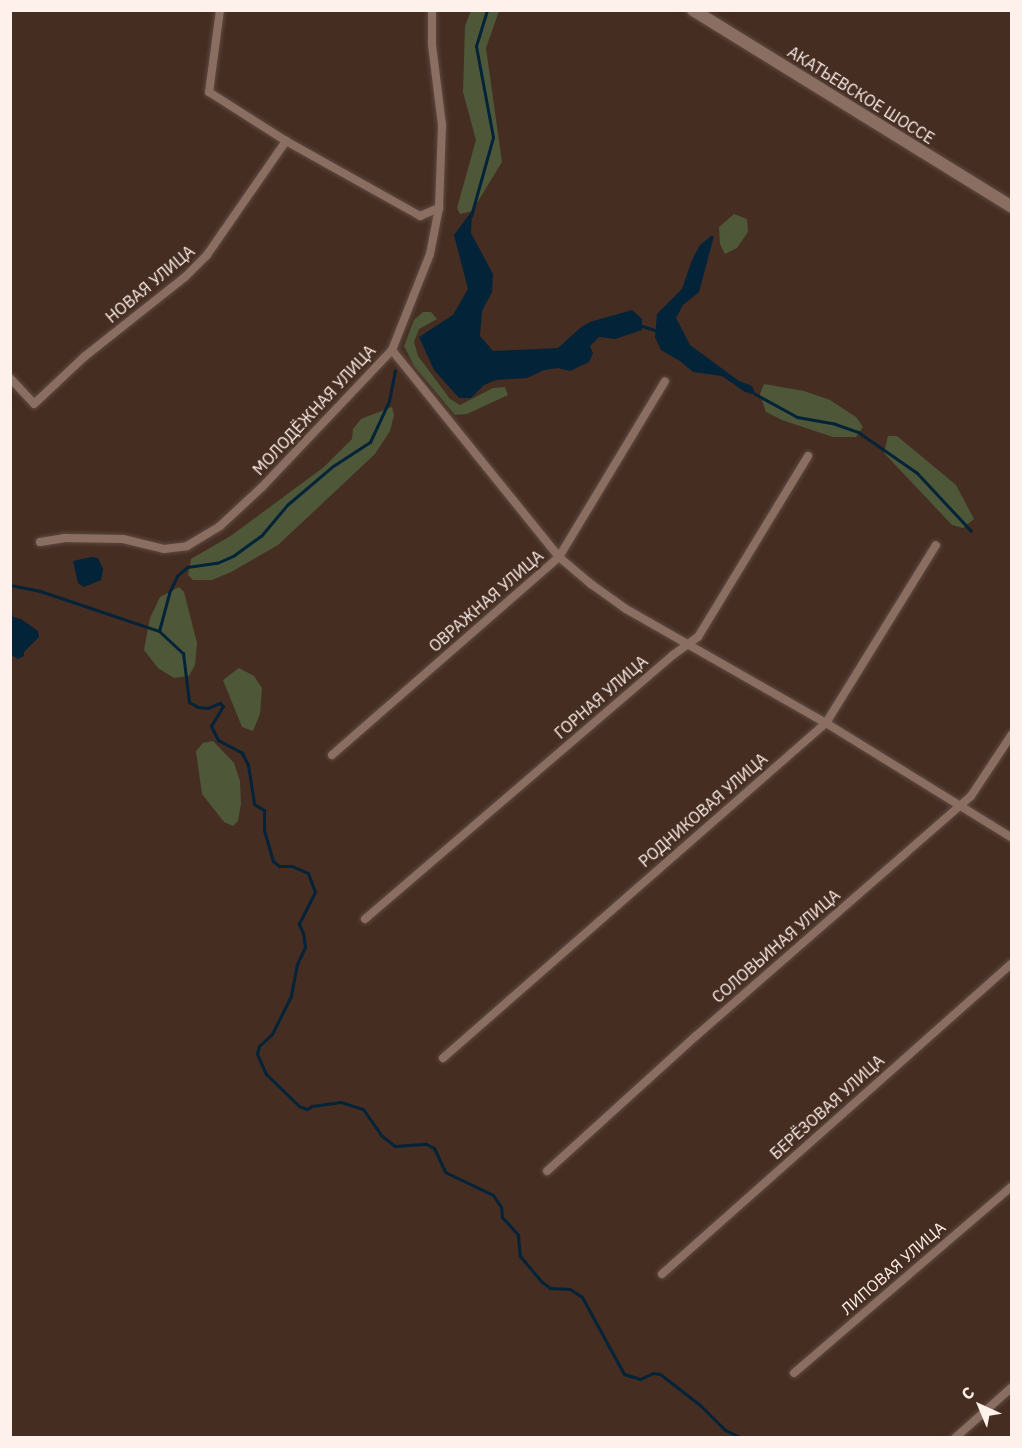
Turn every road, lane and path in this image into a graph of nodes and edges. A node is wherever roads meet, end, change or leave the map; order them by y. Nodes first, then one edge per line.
1 (220, 10) edge
2 (432, 10) edge
3 (693, 10) edge
4 (286, 141) junction
5 (1011, 207) edge
6 (439, 208) junction
7 (392, 350) junction
8 (10, 378) edge
9 (664, 381) dead end
10 (807, 456) dead end
11 (40, 543) dead end
12 (936, 546) dead end
13 (559, 557) junction
14 (687, 645) junction
15 (826, 723) junction
16 (1011, 734) edge
17 (332, 755) dead end
18 (960, 805) junction
19 (1011, 838) edge
20 (365, 919) dead end
21 (1011, 963) edge
22 (443, 1058) dead end
23 (547, 1172) dead end
24 (1011, 1186) edge
25 (662, 1274) dead end
26 (794, 1373) dead end
27 (1011, 1387) edge
28 (956, 1437) edge

1 - 4 street
2 - 6 street, МОЛОДЁЖНАЯ УЛИЦА
3 - 5 street, АКАТЬЕВСКОЕ ШОССЕ
4 - 6 street
4 - 8 street, НОВАЯ УЛИЦА
6 - 7 street, МОЛОДЁЖНАЯ УЛИЦА
7 - 11 street, МОЛОДЁЖНАЯ УЛИЦА
7 - 13 street
9 - 13 street, ОВРАЖНАЯ УЛИЦА
10 - 14 street, ГОРНАЯ УЛИЦА
12 - 15 street, РОДНИКОВАЯ УЛИЦА
13 - 14 street
13 - 17 street, ОВРАЖНАЯ УЛИЦА
14 - 15 street
14 - 20 street, ГОРНАЯ УЛИЦА
15 - 18 street
15 - 22 street, РОДНИКОВАЯ УЛИЦА
16 - 18 street, СОЛОВЬИНАЯ УЛИЦА
18 - 19 street
18 - 23 street, СОЛОВЬИНАЯ УЛИЦА
21 - 25 street, БЕРЁЗОВАЯ УЛИЦА
24 - 26 street, ЛИПОВАЯ УЛИЦА
27 - 28 street

